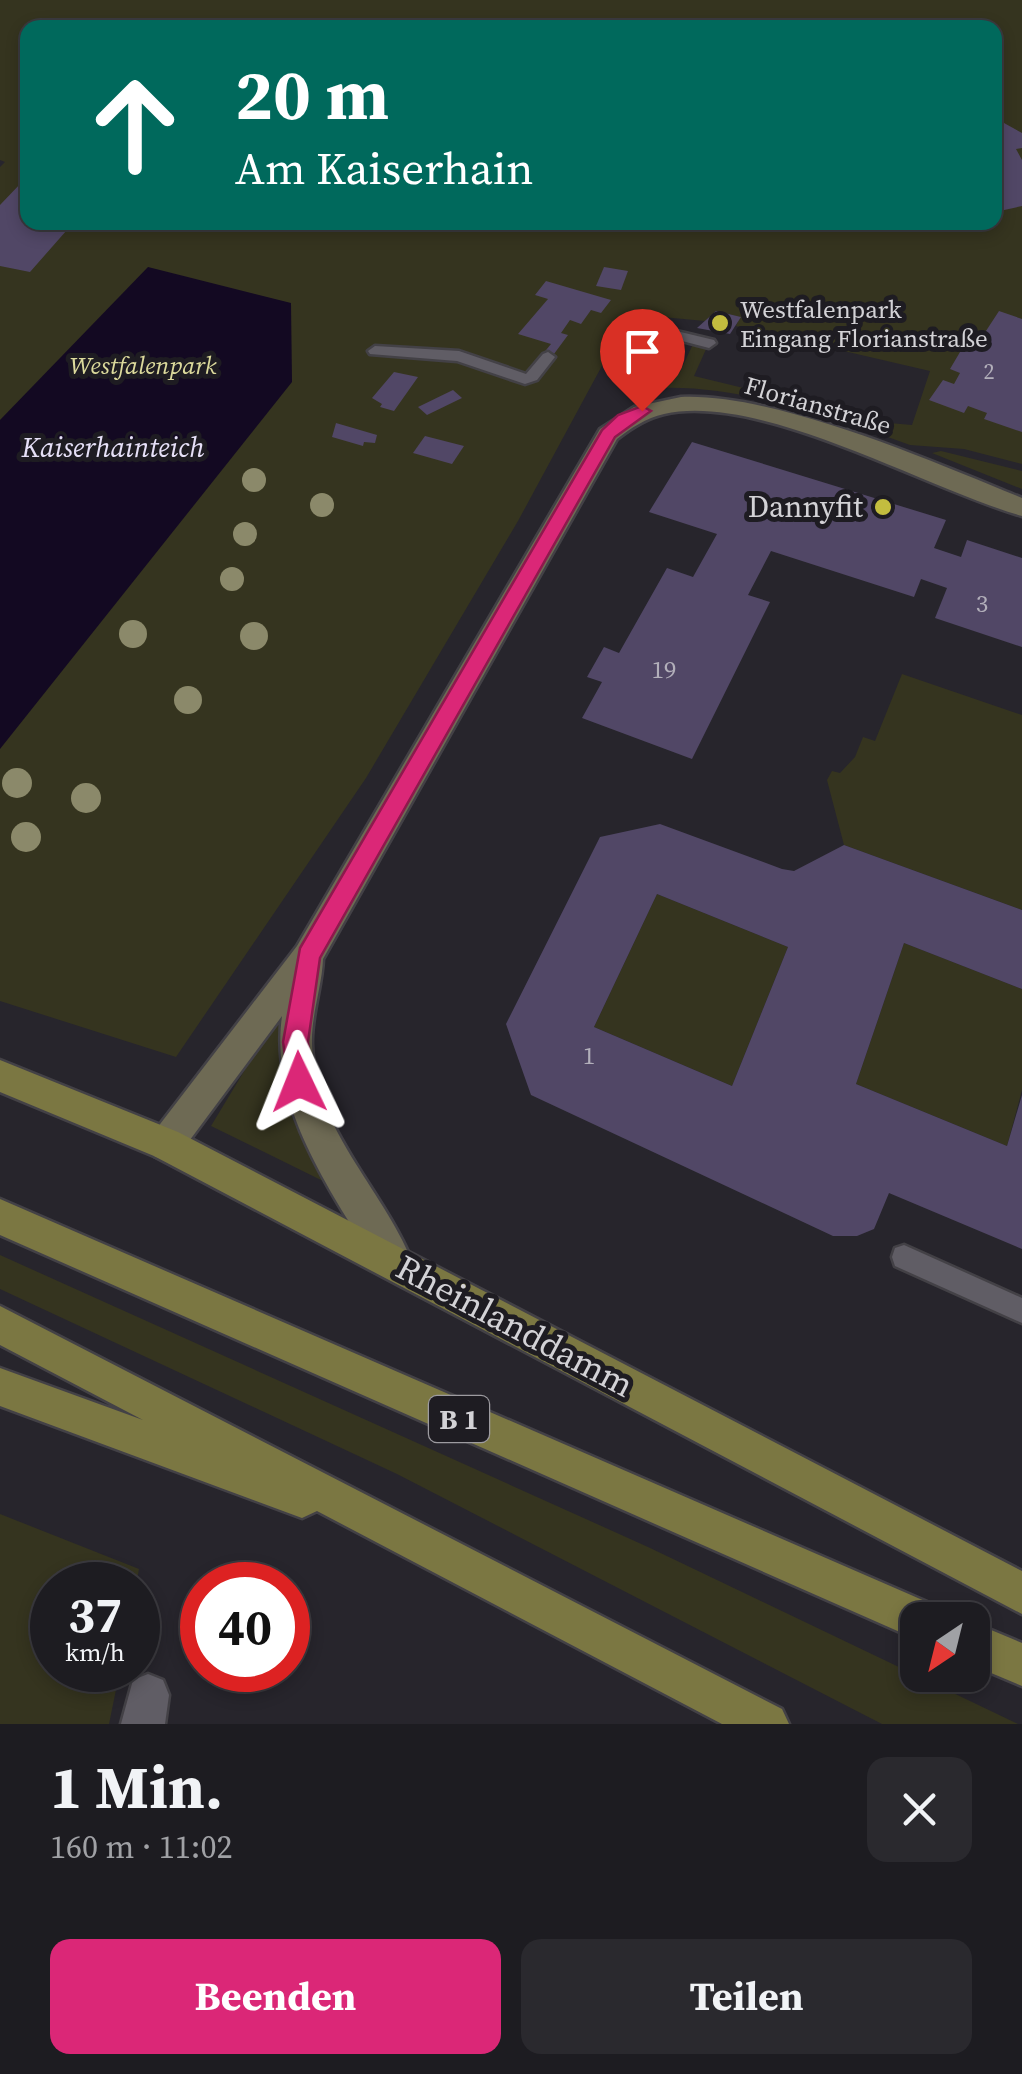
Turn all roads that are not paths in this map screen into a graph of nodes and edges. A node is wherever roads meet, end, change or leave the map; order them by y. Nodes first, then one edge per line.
1 (668, 334) dead end
2 (709, 343) dead end
3 (375, 351) dead end
4 (548, 356) dead end
5 (1022, 508) edge
6 (308, 956) junction
7 (0, 1076) edge
8 (166, 1144) junction
9 (0, 1217) edge
10 (904, 1257) dead end
11 (394, 1261) junction
12 (1022, 1311) edge
13 (0, 1325) edge
14 (0, 1388) edge
15 (440, 1551) junction
16 (1022, 1593) edge
17 (900, 1612) edge
18 (990, 1651) edge
19 (1022, 1665) edge
20 (767, 1724) edge

1 - 2 lane
3 - 4 lane
5 - 6 street, Florianstraße
6 - 8 street
6 - 11 street
7 - 8 main road, Rheinlanddamm
8 - 11 main road, Rheinlanddamm
9 - 17 main road, B 1
10 - 12 lane
11 - 16 main road, Rheinlanddamm
13 - 15 main road
14 - 15 main road
15 - 20 main road
18 - 19 main road

